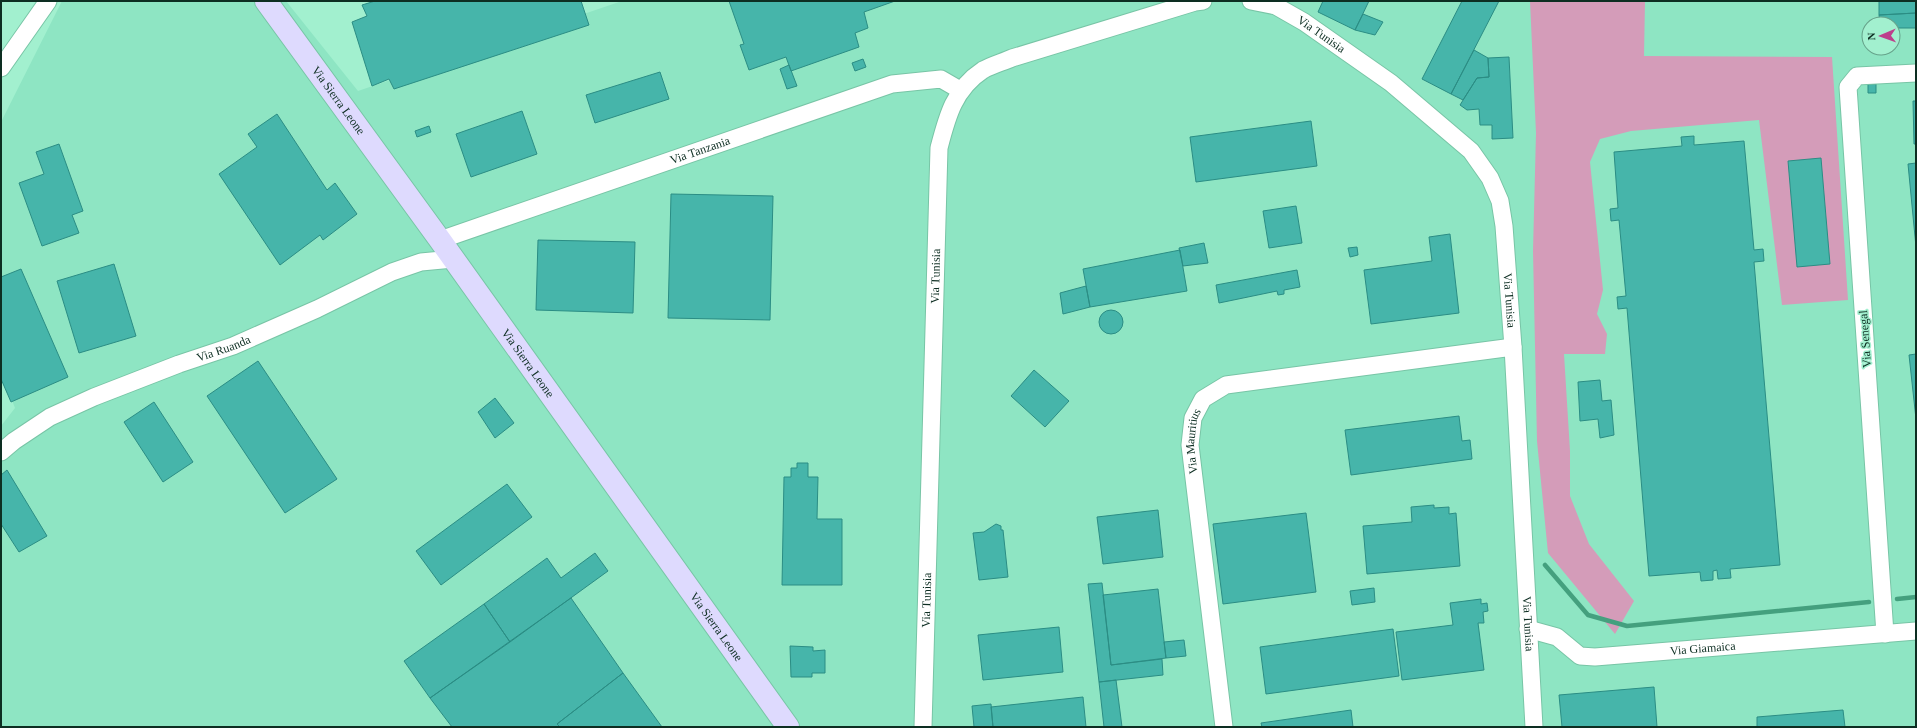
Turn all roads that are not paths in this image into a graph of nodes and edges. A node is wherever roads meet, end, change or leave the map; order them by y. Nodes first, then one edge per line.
1 (48, 1) edge
2 (266, 1) edge
3 (1203, 1) edge
4 (1251, 1) edge
5 (1, 68) edge
6 (1916, 73) edge
7 (960, 90) junction
8 (440, 240) junction
9 (453, 259) junction
10 (1513, 347) junction
11 (1, 452) edge
12 (1528, 629) junction
13 (1916, 631) edge
14 (1885, 634) junction
15 (788, 727) edge
16 (923, 727) edge
17 (1224, 727) edge
18 (1534, 727) edge

1 - 5 street
2 - 8 street, Via Sierra Leone
3 - 7 street, Via Tunisia
4 - 10 street, Via Tunisia
6 - 14 street, Via Senegal
7 - 8 street, Via Tanzania
7 - 16 street, Via Tunisia
8 - 9 street, Via Sierra Leone
9 - 11 street, Via Ruanda
9 - 15 street, Via Sierra Leone
10 - 12 street, Via Tunisia
10 - 17 street, Via Mauritius
12 - 14 street, Via Giamaica
12 - 18 street, Via Tunisia
13 - 14 street

